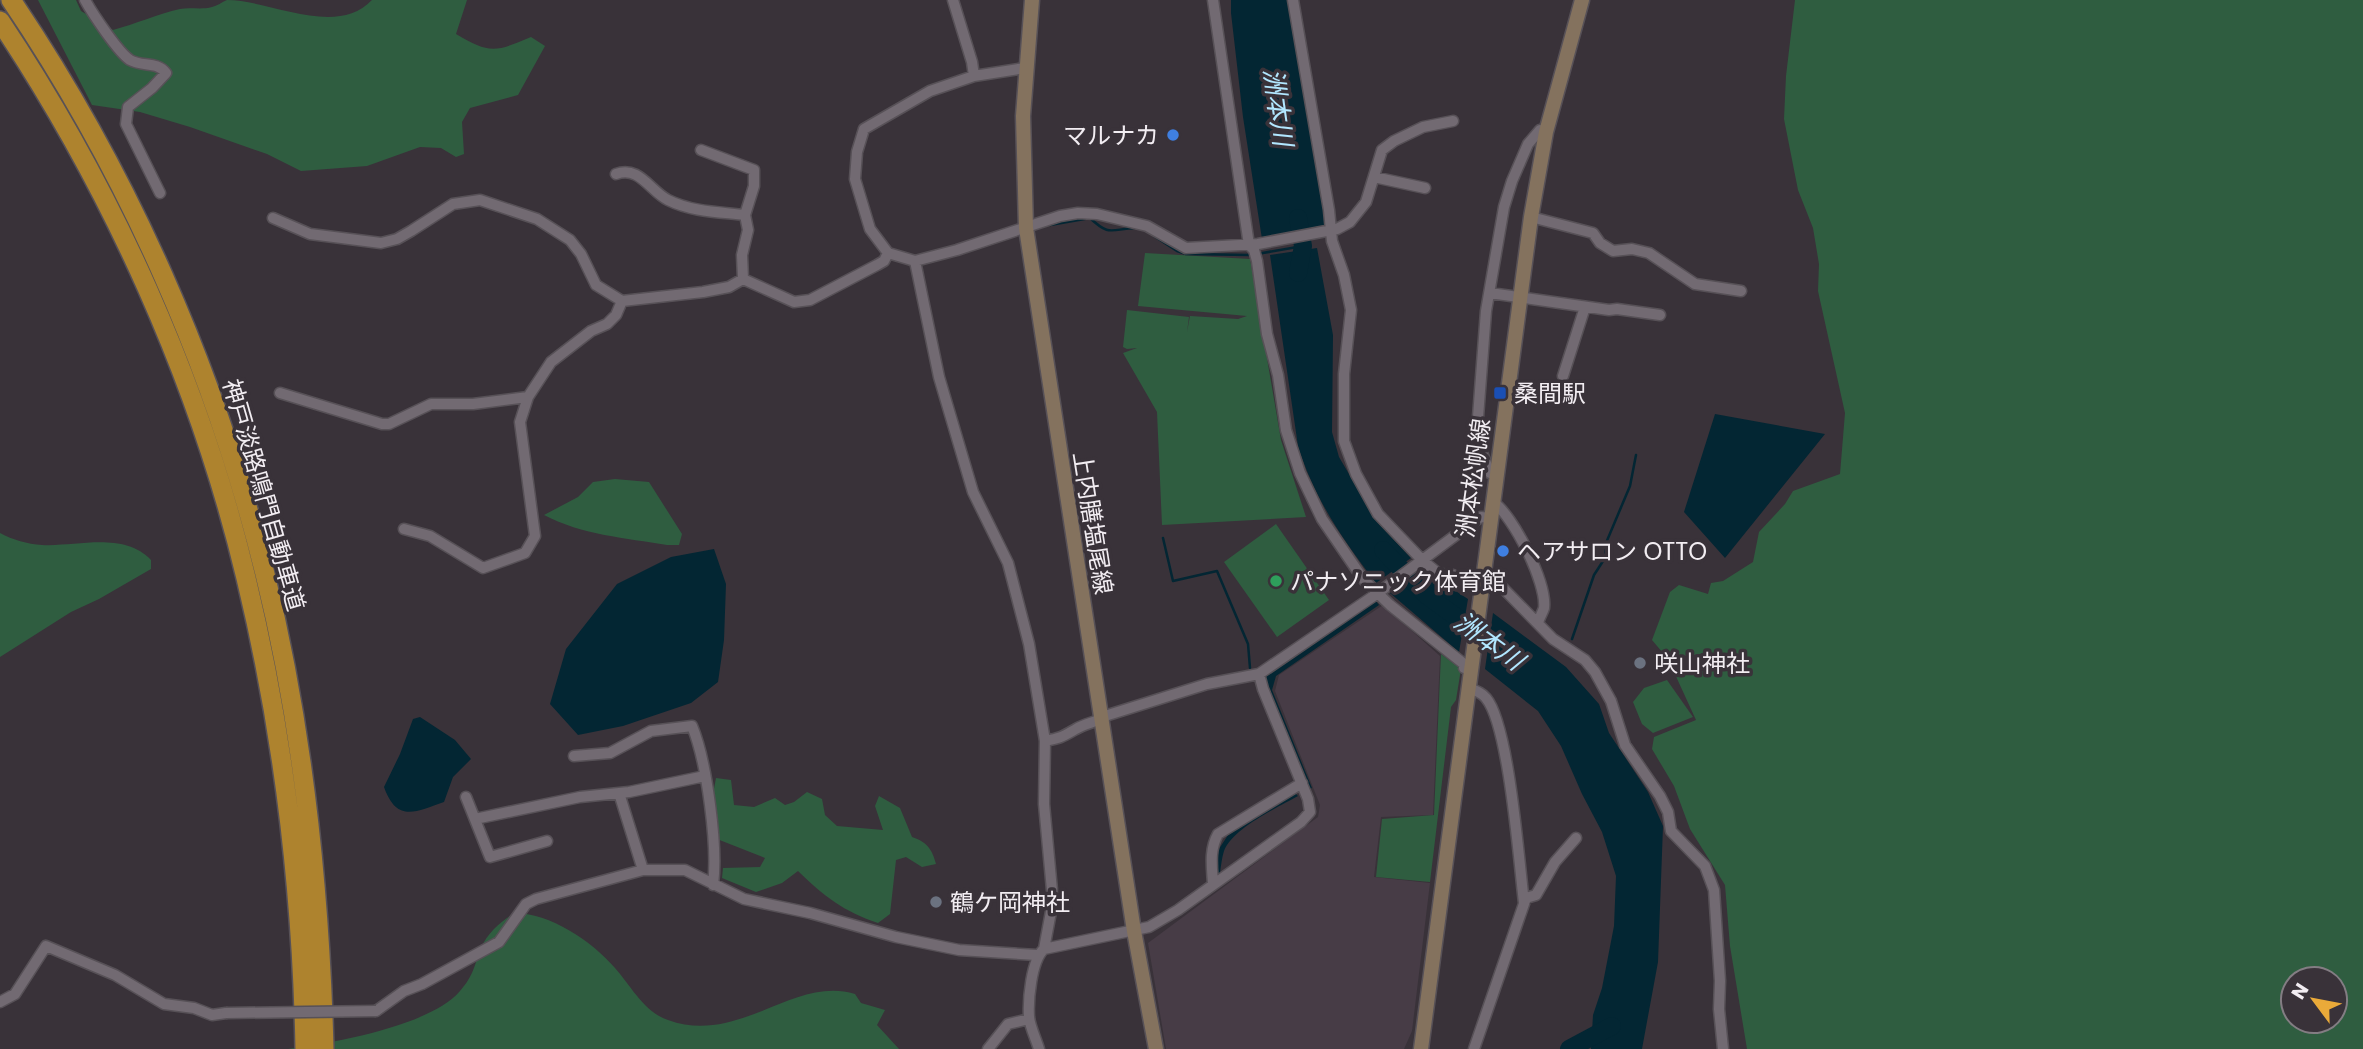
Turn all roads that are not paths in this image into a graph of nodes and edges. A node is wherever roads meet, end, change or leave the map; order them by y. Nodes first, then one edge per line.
1 (10, 0) edge
2 (85, 0) edge
3 (953, 0) edge
4 (1032, 0) edge
5 (1213, 0) edge
6 (1293, 0) edge
7 (1582, 0) edge
8 (0, 21) edge
9 (1025, 68) junction
10 (974, 76) junction
11 (1453, 121) dead end
12 (1546, 132) junction
13 (701, 150) dead end
14 (616, 174) dead end
15 (1374, 177) junction
16 (1426, 188) dead end
17 (160, 193) dead end
18 (746, 215) junction
19 (1531, 216) junction
20 (273, 218) dead end
21 (1026, 228) junction
22 (1329, 231) junction
23 (1254, 250) junction
24 (888, 253) junction
25 (915, 261) junction
26 (743, 279) junction
27 (1741, 291) dead end
28 (1490, 293) junction
29 (1520, 297) junction
30 (622, 301) junction
31 (1585, 307) junction
32 (1660, 315) dead end
33 (1563, 376) dead end
34 (280, 393) dead end
35 (528, 397) junction
36 (1497, 474) junction
37 (1493, 502) junction
38 (1491, 519) junction
39 (404, 528) dead end
40 (1421, 562) junction
41 (1453, 575) dead end
42 (1483, 580) junction
43 (1379, 592) junction
44 (1538, 623) junction
45 (1468, 667) junction
46 (1259, 674) junction
47 (1468, 688) junction
48 (1102, 720) junction
49 (1045, 741) junction
50 (574, 756) dead end
51 (705, 776) junction
52 (1302, 783) junction
53 (619, 793) junction
54 (466, 797) dead end
55 (475, 819) junction
56 (1576, 838) dead end
57 (547, 841) dead end
58 (643, 870) junction
59 (1213, 884) junction
60 (713, 885) junction
61 (1524, 903) junction
62 (1134, 931) junction
63 (1040, 952) junction
64 (0, 1002) edge
65 (1029, 1019) junction
66 (1423, 1047) edge
67 (305, 1049) edge
68 (324, 1049) edge
69 (988, 1049) edge
70 (1039, 1049) edge
71 (1156, 1049) edge
72 (1474, 1049) edge
73 (1723, 1049) edge

1 - 68 highway, 神戸淡路鳴門自動車道
2 - 17 street
3 - 10 street
4 - 9 main road, 上内膳塩尾線
5 - 23 street
6 - 22 street
7 - 12 main road, 洲本松帆線
8 - 67 highway, 神戸淡路鳴門自動車道
9 - 10 street
9 - 21 main road, 上内膳塩尾線
10 - 24 street
11 - 15 street
12 - 19 main road, 洲本松帆線
12 - 28 street
13 - 18 street
14 - 18 street
15 - 16 street
15 - 22 street
18 - 26 street
19 - 27 street
19 - 29 main road, 洲本松帆線
20 - 30 street
21 - 23 street
21 - 25 street
21 - 48 main road, 上内膳塩尾線
22 - 23 street
22 - 40 street
23 - 43 street
24 - 25 street
24 - 26 street
25 - 49 street
26 - 30 street
28 - 29 street
28 - 36 street
29 - 31 street
29 - 36 main road, 洲本松帆線
30 - 35 street
31 - 32 street
31 - 33 street
34 - 35 street
35 - 39 street
36 - 37 main road, 洲本松帆線
37 - 38 main road, 洲本松帆線
37 - 44 street
38 - 40 street
38 - 42 main road, 洲本松帆線
40 - 41 street
40 - 43 street
42 - 44 street
42 - 45 main road, 洲本松帆線
43 - 45 street
43 - 46 street
44 - 73 street
45 - 47 main road, 洲本松帆線
46 - 48 street
46 - 52 street
47 - 61 street
47 - 66 main road, 洲本松帆線
48 - 49 street
48 - 62 main road, 上内膳塩尾線
49 - 63 street
50 - 51 street
51 - 53 street
51 - 60 street
52 - 59 street
52 - 59 street
53 - 55 street
53 - 58 street
54 - 55 street
55 - 57 street
56 - 61 street
58 - 60 street
58 - 64 street, bridge
59 - 62 street
60 - 63 street
61 - 72 street
62 - 63 street
62 - 71 main road, 上内膳塩尾線
63 - 65 street
65 - 69 street
65 - 70 street

